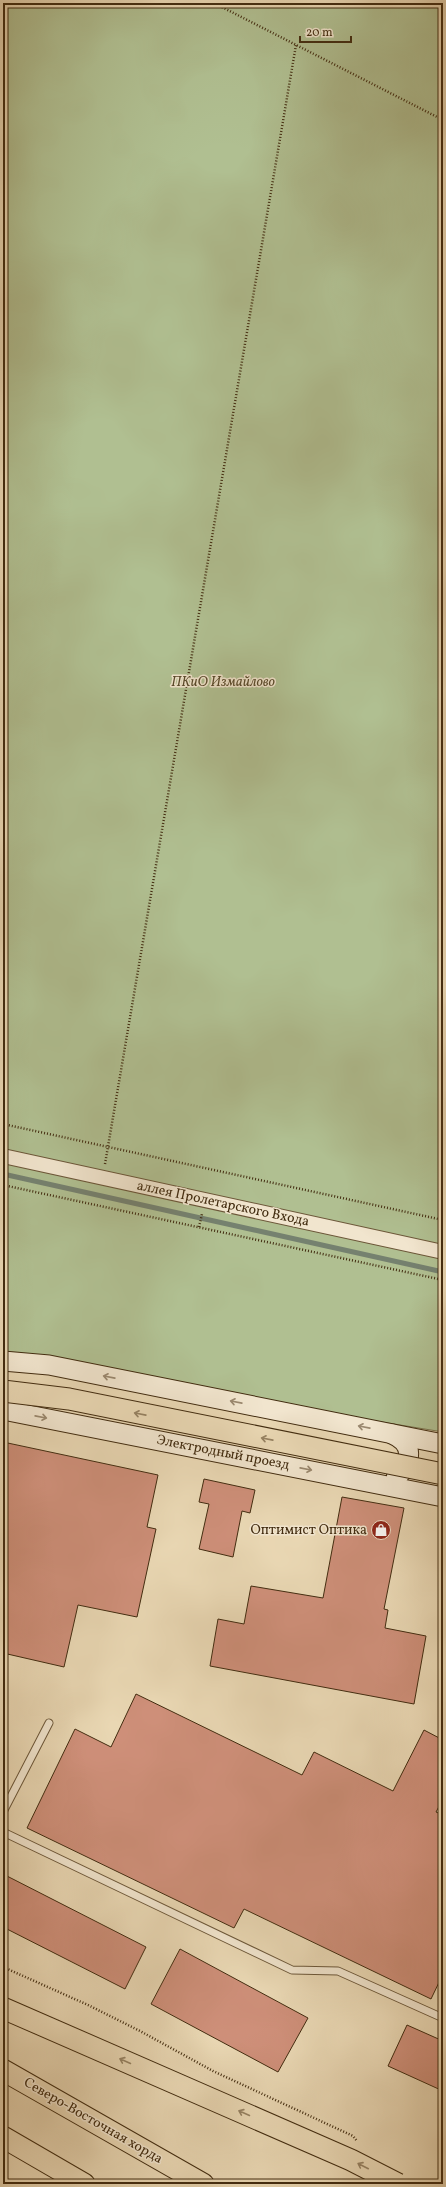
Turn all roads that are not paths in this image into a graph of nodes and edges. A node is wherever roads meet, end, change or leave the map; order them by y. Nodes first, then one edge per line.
1 (3, 1156) edge
2 (443, 1252) edge
3 (3, 1361) edge
4 (3, 1391) edge
5 (3, 1410) edge
6 (388, 1432) junction
7 (443, 1444) edge
8 (443, 1474) edge
9 (382, 1484) junction
10 (443, 1497) edge
11 (49, 1723) dead end
12 (3, 1812) edge
13 (3, 1832) edge
14 (3, 2008) edge
15 (443, 2018) edge
16 (3, 2070) edge
17 (7, 2139) edge
18 (61, 2184) edge
19 (84, 2184) edge
20 (203, 2184) edge
21 (398, 2184) edge

1 - 2 street, аллея Пролетарского Входа
6 -> 3 street
8 -> 4 main road, bridge
5 -> 9 street, Электродный проезд
6 - 7 street
6 - 9 street
9 - 10 street, Электродный проезд
11 - 12 lane
13 - 15 lane
21 -> 14 main road, bridge
16 - 20 main road, Северо-Восточная хорда
17 - 18 main road
17 - 19 main road

